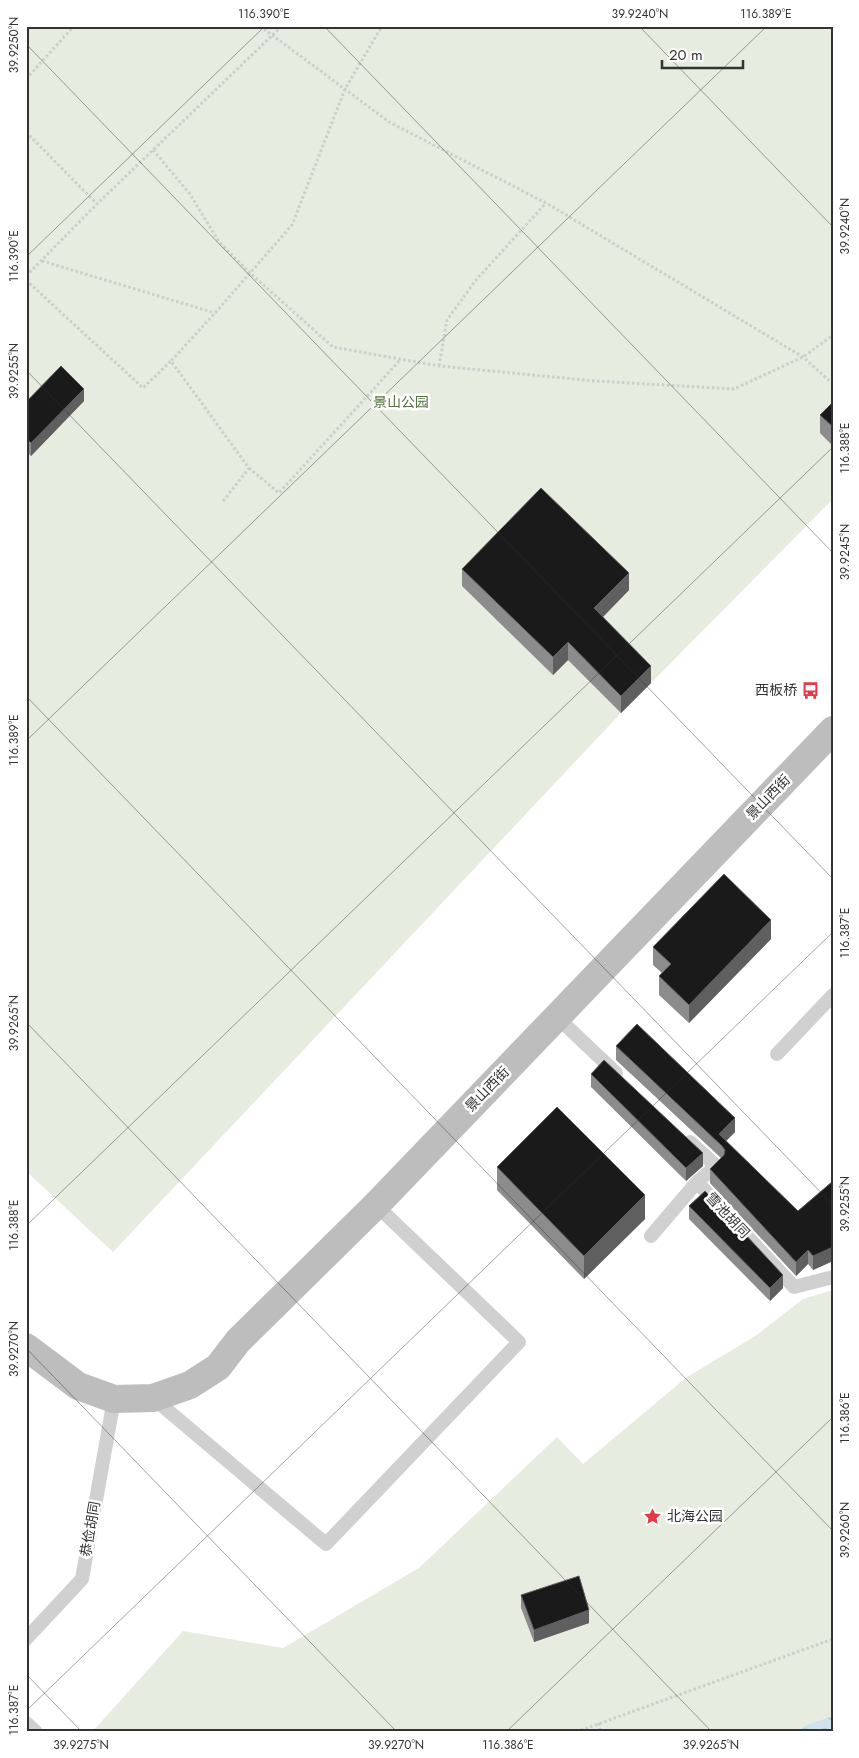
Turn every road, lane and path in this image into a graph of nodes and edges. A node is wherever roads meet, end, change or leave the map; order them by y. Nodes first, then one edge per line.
1 (74, 26) edge
2 (260, 26) edge
3 (282, 26) edge
4 (382, 26) edge
5 (273, 36) junction
6 (26, 79) edge
7 (345, 89) junction
8 (26, 132) edge
9 (153, 150) junction
10 (546, 203) junction
11 (97, 204) junction
12 (42, 261) junction
13 (250, 273) junction
14 (26, 278) edge
15 (216, 313) junction
16 (833, 335) edge
17 (803, 357) junction
18 (400, 359) junction
19 (171, 360) junction
20 (439, 366) junction
21 (833, 384) edge
22 (249, 468) junction
23 (224, 501) dead end
24 (833, 730) edge
25 (833, 995) edge
26 (556, 1017) junction
27 (778, 1054) dead end
28 (629, 1085) edge
29 (680, 1132) edge
30 (697, 1182) junction
31 (376, 1205) junction
32 (651, 1236) dead end
33 (833, 1277) edge
34 (26, 1347) edge
35 (153, 1398) junction
36 (114, 1399) junction
37 (26, 1639) edge
38 (833, 1639) edge
39 (26, 1723) edge
40 (599, 1723) junction
41 (36, 1732) edge
42 (576, 1732) edge
43 (600, 1732) edge

1 - 6 path
2 - 5 path
3 - 5 path
4 - 7 path
5 - 7 path
5 - 9 path
7 - 10 path
7 - 13 path
8 - 11 path
9 - 11 path
9 - 13 path
10 - 17 path
10 - 20 path
11 - 12 path
12 - 14 path
12 - 15 path
13 - 15 path
13 - 18 path
14 - 19 path
15 - 19 path
16 - 17 path
17 - 20 path
17 - 21 path
18 - 20 path
18 - 22 path
19 - 22 path
22 - 23 path
24 - 26 street, 景山西街
25 - 27 lane
26 - 28 lane
26 - 31 street, 景山西街
29 - 30 lane, 雪池胡同
30 - 32 lane
30 - 33 lane, 雪池胡同
31 - 35 street, 景山西街
31 - 35 lane
34 - 36 street
35 - 36 street, 景山西街
36 - 37 lane, 恭俭胡同
38 - 40 path
39 - 41 lane
40 - 42 path
40 - 43 path

